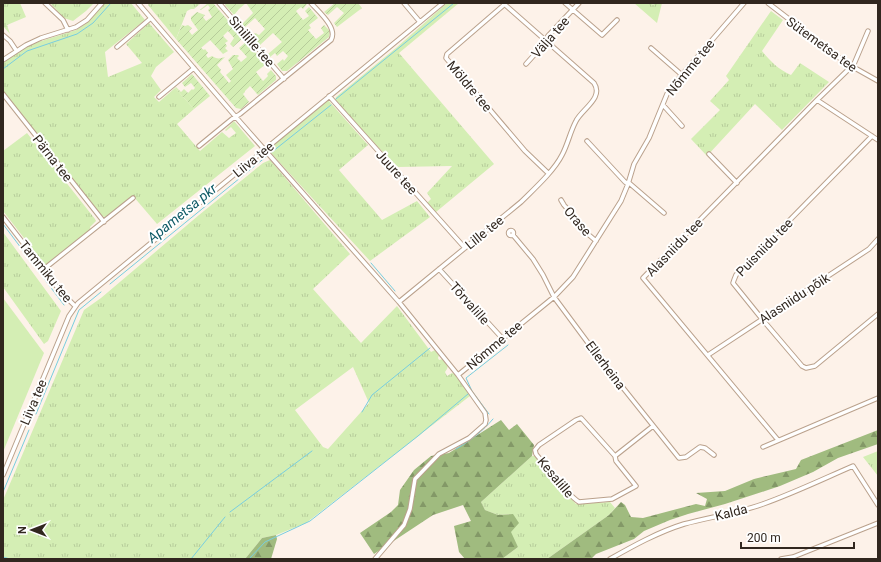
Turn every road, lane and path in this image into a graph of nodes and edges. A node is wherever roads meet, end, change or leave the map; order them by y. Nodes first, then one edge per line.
1 (45, 3) edge
2 (102, 3) edge
3 (138, 3) edge
4 (219, 3) edge
5 (311, 3) edge
6 (404, 3) edge
7 (443, 3) edge
8 (565, 3) edge
9 (579, 3) edge
10 (744, 3) edge
11 (768, 3) edge
12 (504, 4) edge
13 (573, 10) junction
14 (151, 18) junction
15 (617, 20) dead end
16 (420, 22) junction
17 (68, 30) junction
18 (868, 31) dead end
19 (3, 35) edge
20 (546, 40) junction
21 (117, 47) dead end
22 (651, 48) dead end
23 (16, 50) junction
24 (3, 60) edge
25 (526, 64) dead end
26 (851, 66) junction
27 (194, 68) junction
28 (682, 75) junction
29 (284, 79) junction
30 (878, 81) edge
31 (3, 94) edge
32 (329, 96) junction
33 (159, 97) dead end
34 (817, 100) junction
35 (663, 105) junction
36 (236, 117) junction
37 (682, 126) dead end
38 (872, 136) junction
39 (878, 140) edge
40 (587, 141) dead end
41 (199, 146) dead end
42 (265, 150) junction
43 (709, 154) dead end
44 (548, 173) junction
45 (628, 183) junction
46 (737, 183) junction
47 (133, 198) dead end
48 (561, 200) dead end
49 (664, 213) dead end
50 (3, 217) edge
51 (104, 222) junction
52 (513, 235) dead end
53 (878, 238) edge
54 (596, 241) junction
55 (465, 248) junction
56 (439, 269) junction
57 (44, 270) junction
58 (554, 297) junction
59 (399, 302) junction
60 (75, 306) junction
61 (878, 314) edge
62 (762, 319) junction
63 (502, 338) junction
64 (708, 355) junction
65 (458, 375) junction
66 (878, 398) edge
67 (653, 426) junction
68 (778, 440) junction
69 (763, 447) dead end
70 (714, 455) dead end
71 (615, 456) junction
72 (3, 475) edge
73 (878, 505) edge
74 (878, 523) edge
75 (375, 559) edge
76 (610, 559) edge
77 (781, 559) edge

1 - 17 street
2 - 17 street
3 - 14 street
4 - 29 street, Sinilille tee
5 - 29 street, Sinilille tee
6 - 16 street
7 - 16 street, Liiva tee
8 - 13 street, Välja tee
9 - 13 street, Välja tee
10 - 28 street, Nõmme tee
11 - 26 street, Sütemetsa tee
12 - 20 street, Lille tee
12 - 44 street, Möldre tee
13 - 15 street, Välja tee
13 - 20 street, Välja tee
14 - 21 street
14 - 27 street
16 - 32 street, Liiva tee
17 - 23 street
18 - 26 street, Alasniidu tee
19 - 23 street
20 - 25 street, Välja tee
20 - 44 street, Lille tee
22 - 28 street
23 - 24 street
26 - 30 street, Sütemetsa tee
26 - 34 street, Alasniidu tee
27 - 33 street
27 - 36 street
28 - 35 street, Nõmme tee
29 - 36 street, Sinilille tee
31 - 51 street, Pärna tee
32 - 42 street, Liiva tee
32 - 55 street, Juure tee
34 - 38 street
34 - 46 street, Alasniidu tee
35 - 37 street
35 - 45 street, Nõmme tee
36 - 41 street, Sinilille tee
36 - 42 street
38 - 39 street
38 - 62 street, Puisniidu tee
40 - 45 street
42 - 59 street
42 - 60 street, Liiva tee
43 - 46 street
44 - 55 street, Lille tee
45 - 49 street
45 - 54 street, Nõmme tee
46 - 64 street, Alasniidu tee
47 - 51 street
48 - 54 street, Orase
50 - 57 street, Tammiku tee
51 - 57 street
52 - 58 street, Ellerheina
53 - 62 street, Alasniidu põik
54 - 58 street, Nõmme tee
55 - 56 street, Lille tee
56 - 59 street, Lille tee
56 - 63 street, Tõrvalille
57 - 60 street, Tammiku tee
58 - 63 street, Nõmme tee
58 - 67 street, Ellerheina
59 - 65 street
60 - 72 street, Liiva tee
61 - 62 street, Puisniidu tee
62 - 64 street, Alasniidu põik
63 - 65 street, Nõmme tee
64 - 68 street, Alasniidu tee
65 - 75 street, Nõmme tee
66 - 68 street
67 - 70 street, Ellerheina
67 - 71 street
68 - 69 street
71 - 71 street, Kesalille
73 - 76 street, Kalda
74 - 77 street

